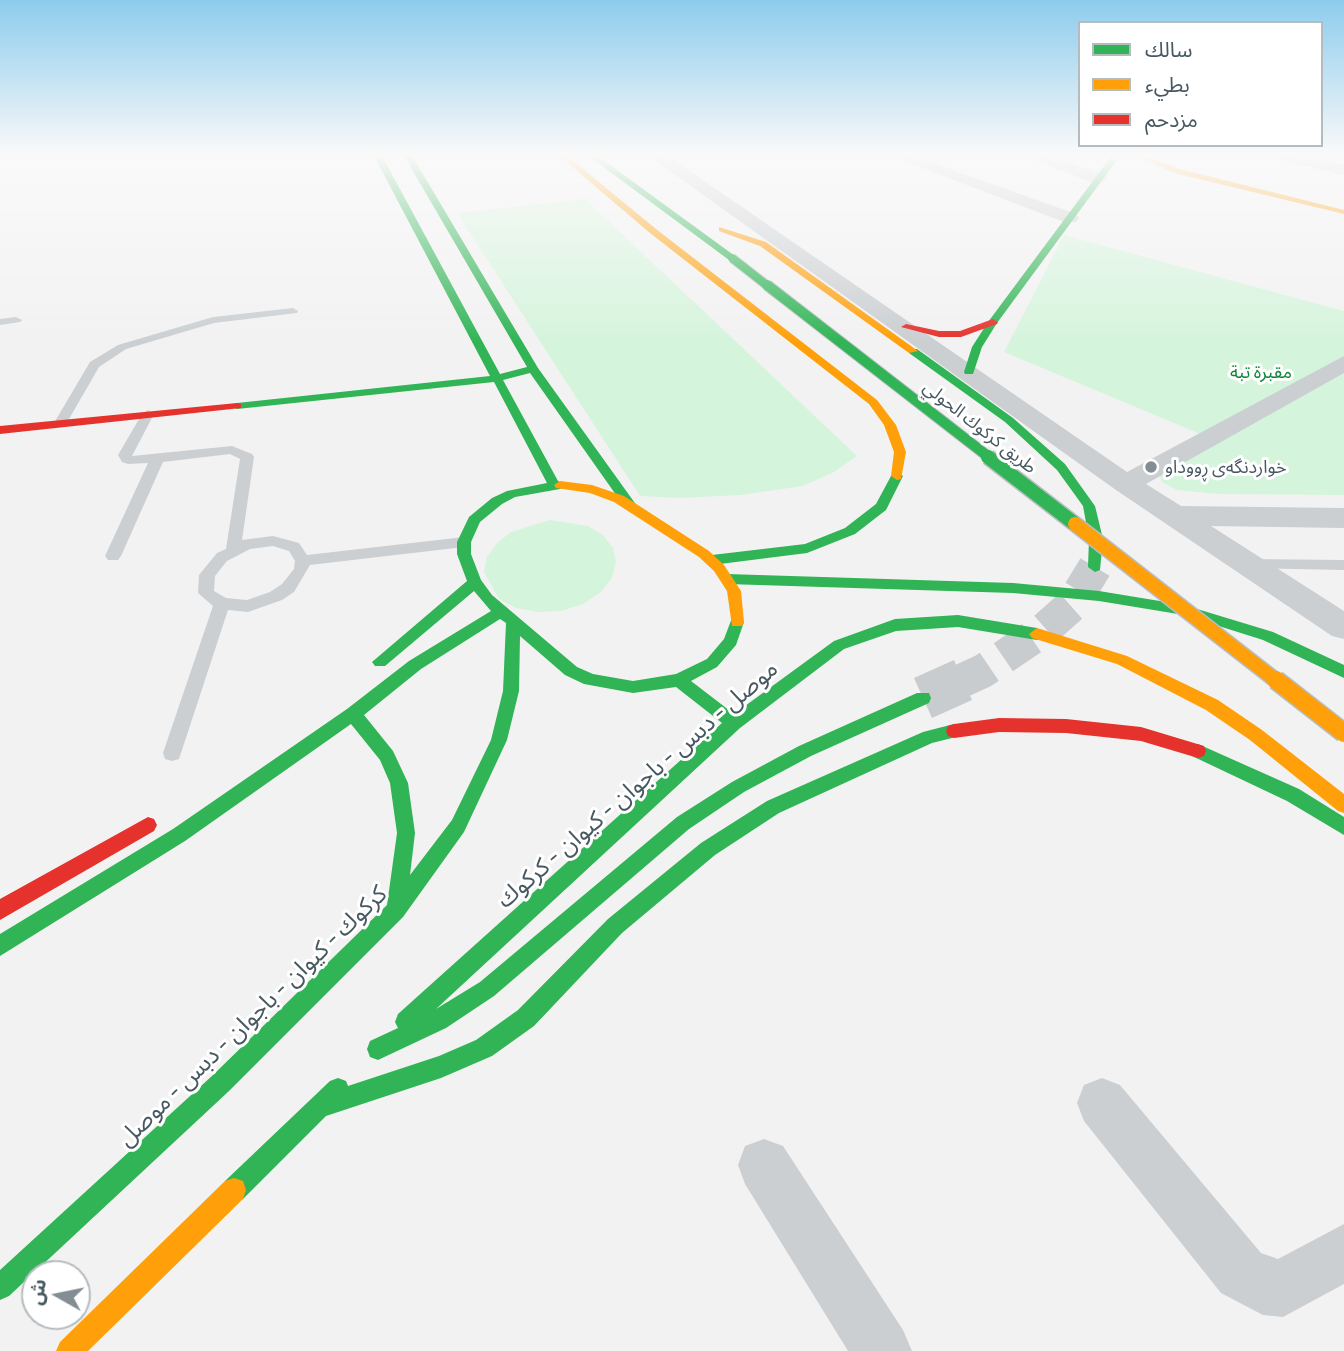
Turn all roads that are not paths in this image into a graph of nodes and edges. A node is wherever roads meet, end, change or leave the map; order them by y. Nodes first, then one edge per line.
1 (410, 217) edge
2 (444, 217) edge
3 (636, 217) edge
4 (676, 217) edge
5 (745, 217) edge
6 (1070, 218) edge
7 (684, 223) junction
8 (653, 231) junction
9 (293, 311) dead end
10 (16, 320) dead end
11 (0, 322) edge
12 (993, 322) junction
13 (906, 327) junction
14 (852, 328) dead end
15 (1344, 363) edge
16 (533, 369) junction
17 (969, 372) junction
18 (495, 379) junction
19 (148, 414) junction
20 (60, 424) junction
21 (0, 430) edge
22 (157, 458) junction
23 (1040, 471) dead end
24 (1126, 484) junction
25 (554, 485) junction
26 (631, 506) junction
27 (1176, 516) junction
28 (1344, 517) edge
29 (1107, 522) dead end
30 (464, 542) junction
31 (233, 550) junction
32 (113, 556) dead end
33 (712, 560) junction
34 (303, 561) junction
35 (1249, 565) junction
36 (1344, 565) edge
37 (1095, 566) tunnel mouth
38 (727, 579) junction
39 (474, 582) junction
40 (1206, 597) dead end
41 (222, 604) junction
42 (500, 612) junction
43 (513, 623) junction
44 (1344, 627) edge
45 (1344, 672) edge
46 (362, 676) dead end
47 (1313, 677) dead end
48 (678, 680) junction
49 (923, 698) tunnel mouth
50 (353, 714) junction
51 (734, 723) junction
52 (1344, 733) edge
53 (172, 753) dead end
54 (1344, 805) edge
55 (167, 813) dead end
56 (1344, 827) edge
57 (0, 910) edge
58 (396, 910) junction
59 (0, 946) edge
60 (349, 1078) dead end
61 (1102, 1103) dead end
62 (320, 1107) junction
63 (764, 1165) dead end
64 (1344, 1252) edge
65 (0, 1287) edge
66 (69, 1351) edge
67 (882, 1351) edge

1 - 18 main road
2 - 16 main road
3 - 8 main road
4 - 7 main road, طريق كركوك الحولي
5 - 13 street
6 - 12 main road
7 - 8 main road
7 - 52 main road, طريق كركوك الحولي, bridge
8 - 33 main road
9 - 20 lane
10 - 11 lane
12 - 13 main road
12 - 17 main road
13 - 17 street
14 - 37 main road
15 - 24 street
16 - 18 main road
16 - 26 main road
17 - 24 street
18 - 19 main road
18 - 25 main road
19 - 20 main road
19 - 22 lane
20 - 21 main road
22 - 31 lane
22 - 32 lane
23 - 29 main road, طريق كركوك الحولي
24 - 27 street
25 - 26 main road
25 - 30 main road
26 - 33 main road
27 - 28 street
27 - 35 street
30 - 34 lane
30 - 39 main road
31 - 34 lane
31 - 41 lane
33 - 38 main road
34 - 41 lane
35 - 36 lane
35 - 44 street
38 - 45 main road
38 - 48 main road
39 - 42 main road
39 - 46 main road
40 - 47 main road
41 - 53 lane
42 - 43 main road
42 - 50 main road
43 - 48 main road
43 - 58 main road, كركوك - كيوان - باجوان - دبس - موصل
48 - 51 main road
49 - 51 main road, موصل - دبس - باجوان - كيوان - كركوك
50 - 58 main road
50 - 59 main road
51 - 54 main road, موصل - دبس - باجوان - كيوان - كركوك
55 - 57 main road
56 - 62 main road
58 - 65 main road, كركوك - كيوان - باجوان - دبس - موصل
60 - 62 main road
61 - 64 street
62 - 66 main road
63 - 67 street

